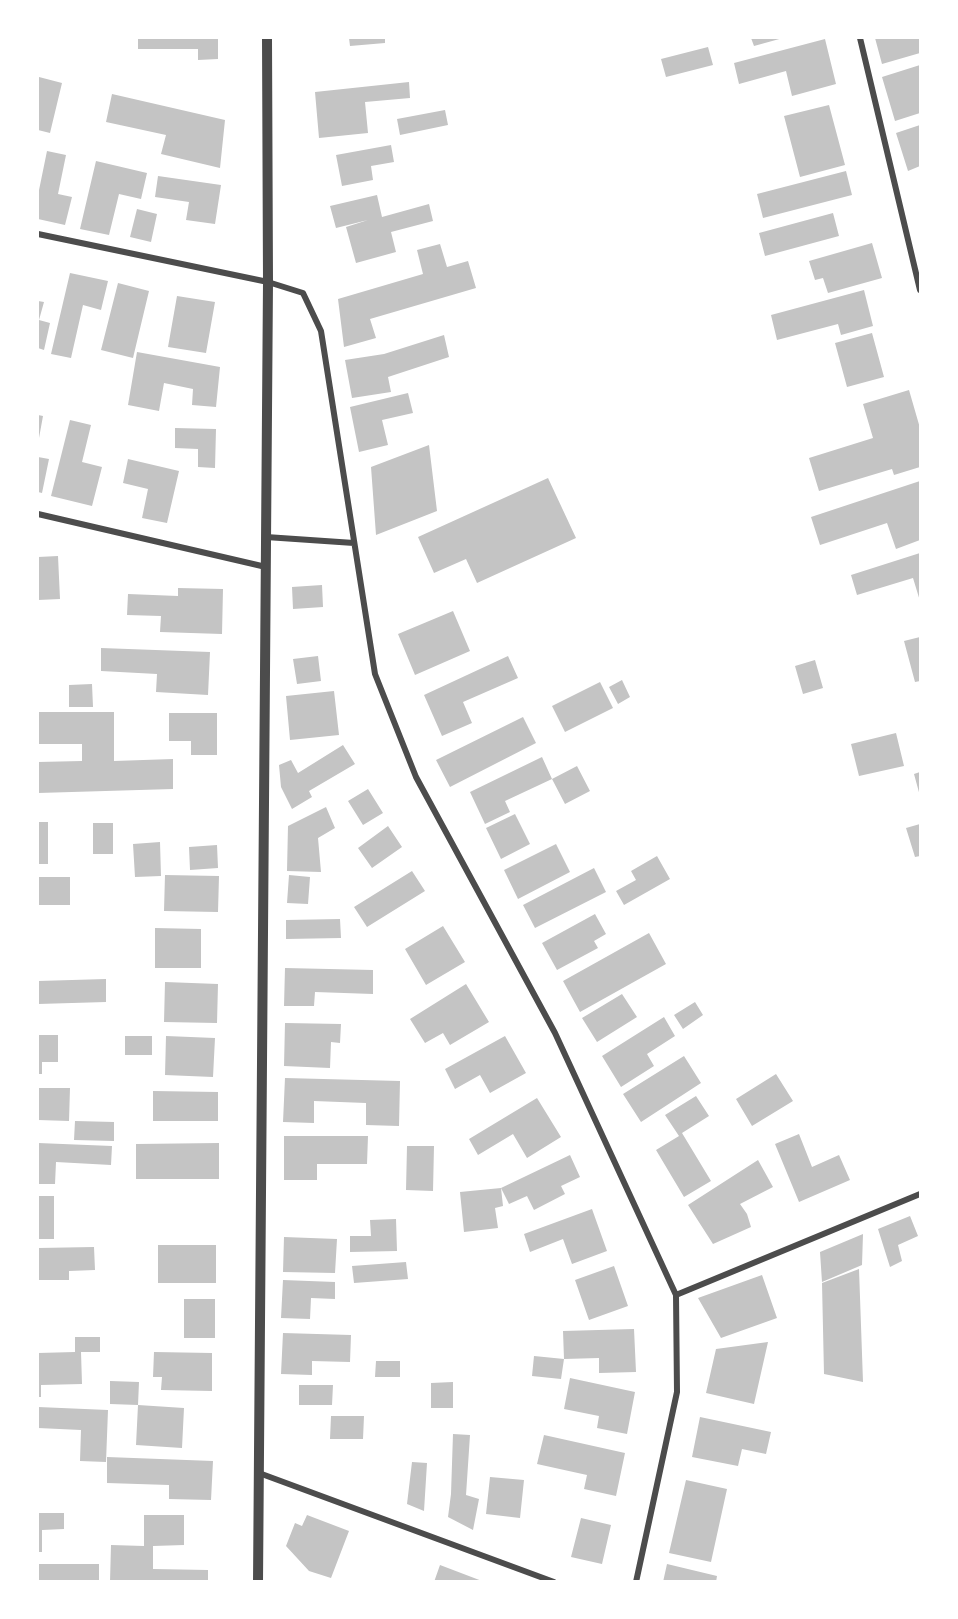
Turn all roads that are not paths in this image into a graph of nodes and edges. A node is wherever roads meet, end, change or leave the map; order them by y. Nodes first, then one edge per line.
1 (267, 38) edge
2 (860, 38) edge
3 (38, 234) edge
4 (268, 282) junction
5 (921, 290) edge
6 (38, 514) edge
7 (266, 537) junction
8 (354, 543) junction
9 (266, 567) junction
10 (921, 1194) edge
11 (676, 1295) junction
12 (259, 1473) junction
13 (258, 1581) edge
14 (554, 1581) edge
15 (636, 1581) edge

1 - 4 street
2 - 5 street
3 - 4 street
4 - 7 street
4 - 8 street
6 - 9 street
7 - 8 street
7 - 9 street
8 - 11 street
9 - 12 street
10 - 11 street
11 - 15 street
12 - 13 street
12 - 14 street

